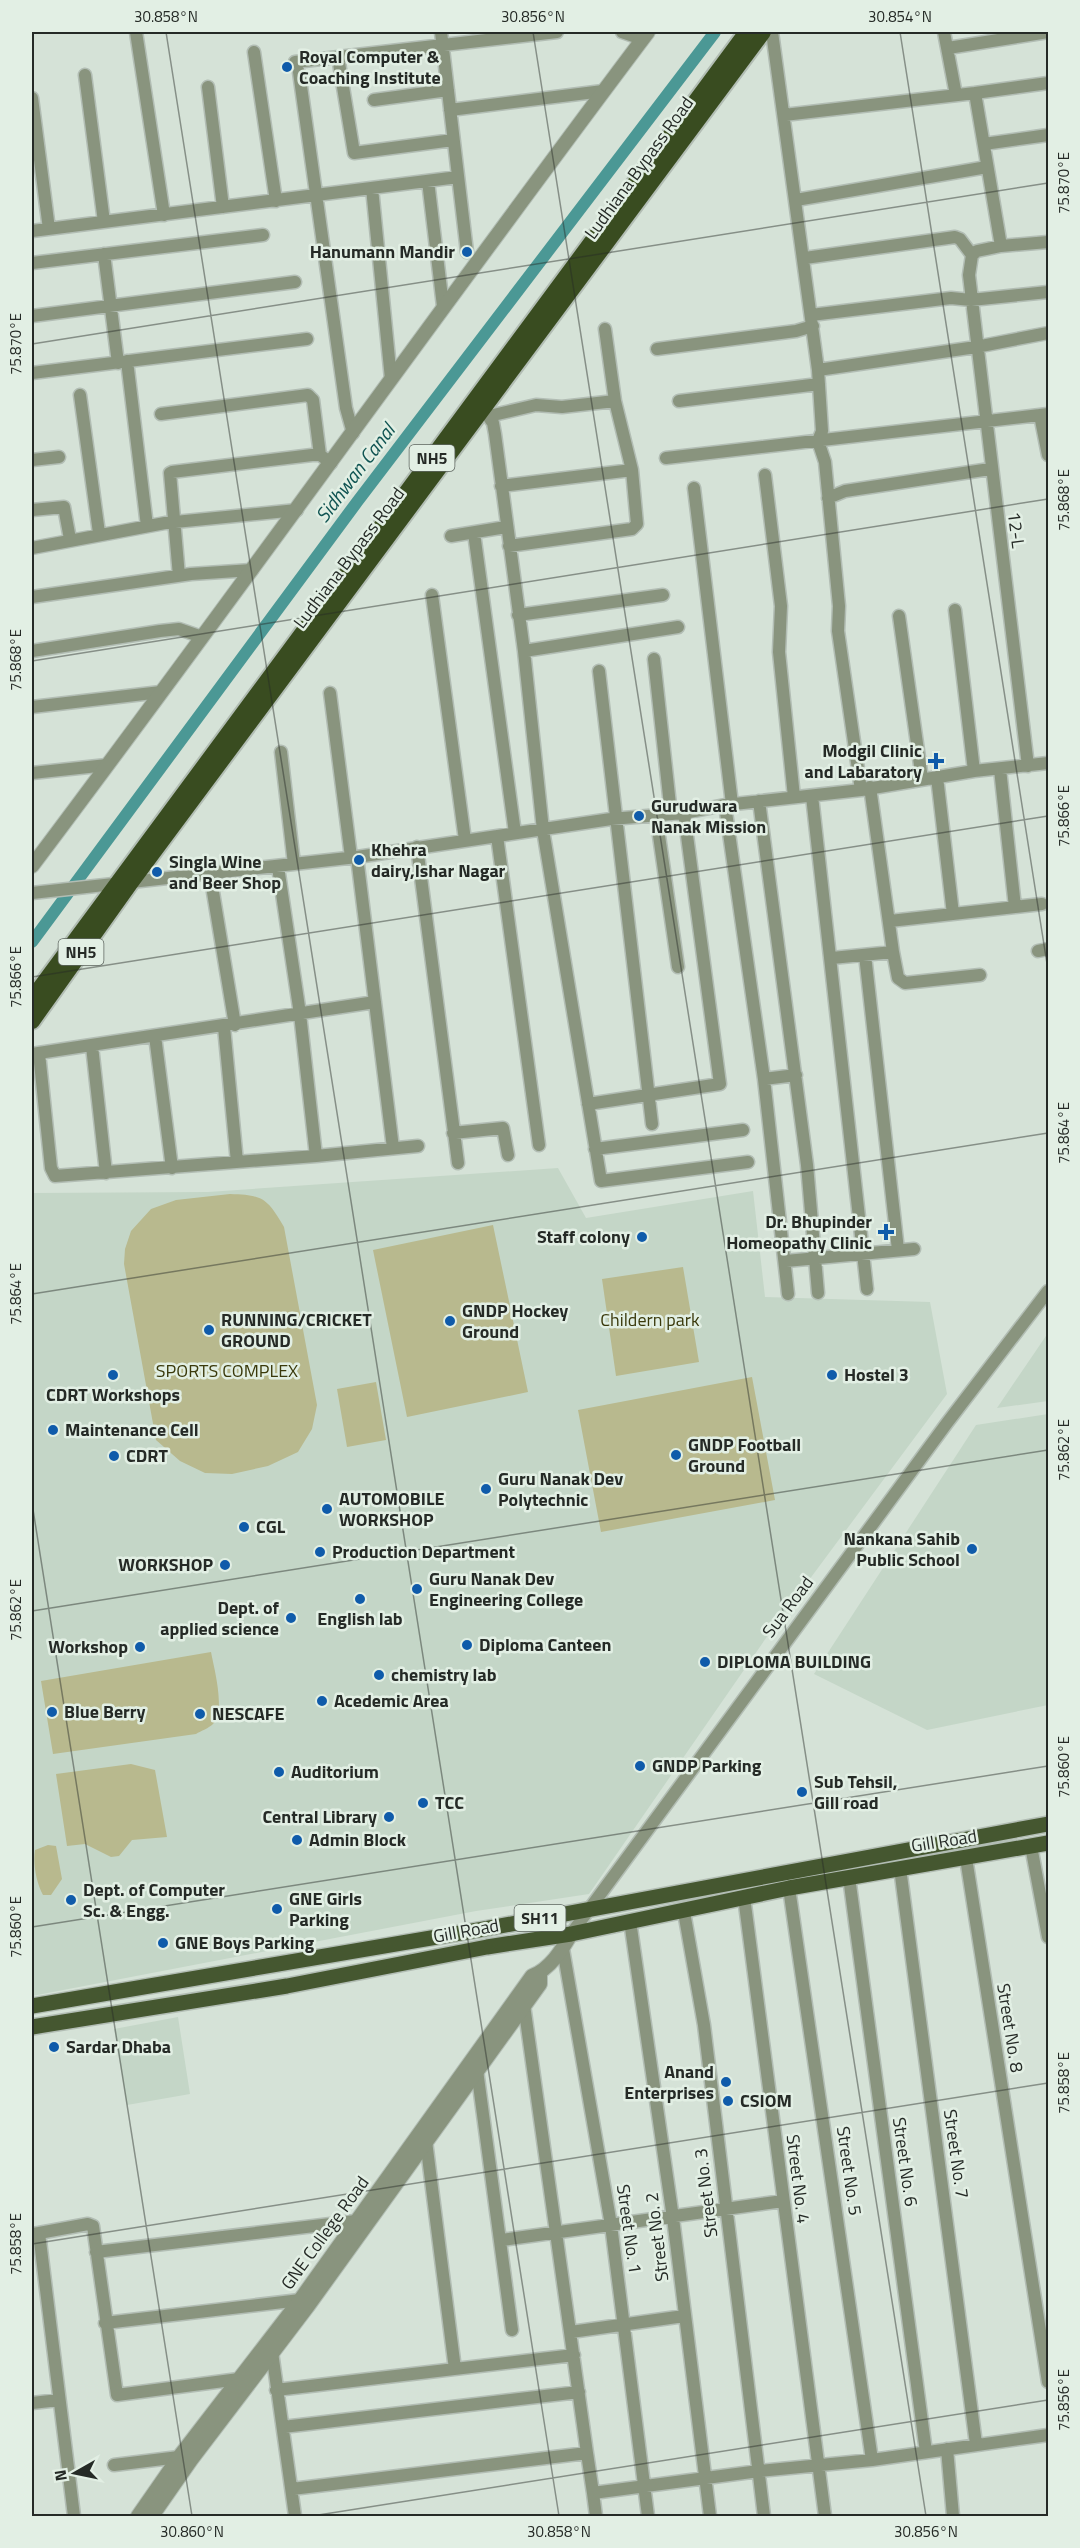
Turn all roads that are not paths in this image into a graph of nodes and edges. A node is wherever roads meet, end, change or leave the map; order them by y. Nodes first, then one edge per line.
1 (136, 32) edge
2 (557, 32) edge
3 (622, 32) edge
4 (747, 32) edge
5 (763, 32) edge
6 (772, 32) edge
7 (944, 32) edge
8 (1048, 32) edge
9 (645, 35) edge
10 (441, 38) edge
11 (948, 48) junction
12 (254, 52) dead end
13 (338, 57) junction
14 (85, 75) dead end
15 (1048, 83) edge
16 (208, 87) dead end
17 (448, 90) junction
18 (603, 91) junction
19 (975, 93) junction
20 (956, 95) junction
21 (32, 98) edge
22 (375, 100) dead end
23 (450, 110) junction
24 (784, 115) junction
25 (1048, 135) edge
26 (453, 140) junction
27 (984, 144) junction
28 (987, 167) junction
29 (458, 177) junction
30 (428, 181) junction
31 (372, 188) junction
32 (318, 195) junction
33 (796, 200) junction
34 (276, 201) junction
35 (223, 207) junction
36 (164, 214) junction
37 (104, 222) junction
38 (49, 229) junction
39 (32, 231) edge
40 (263, 235) dead end
41 (1048, 242) edge
42 (1001, 246) junction
43 (467, 252) dead end
44 (104, 254) junction
45 (972, 255) junction
46 (804, 258) junction
47 (32, 263) edge
48 (295, 282) dead end
49 (1048, 292) edge
50 (971, 300) junction
51 (112, 306) junction
52 (443, 306) junction
53 (32, 316) edge
54 (812, 321) junction
55 (605, 329) dead end
56 (1048, 333) edge
57 (307, 339) dead end
58 (976, 347) junction
59 (657, 348) dead end
60 (123, 362) junction
61 (818, 370) junction
62 (32, 373) edge
63 (391, 379) junction
64 (819, 384) junction
65 (80, 396) dead end
66 (679, 401) dead end
67 (615, 402) junction
68 (487, 413) junction
69 (161, 414) dead end
70 (1045, 414) edge
71 (986, 423) junction
72 (353, 433) junction
73 (818, 441) junction
74 (1048, 455) edge
75 (59, 457) dead end
76 (666, 458) dead end
77 (326, 459) junction
78 (32, 460) edge
79 (990, 469) junction
80 (632, 470) junction
81 (765, 475) dead end
82 (501, 486) junction
83 (694, 488) dead end
84 (828, 498) junction
85 (32, 510) edge
86 (297, 510) junction
87 (174, 522) junction
88 (147, 526) junction
89 (506, 526) junction
90 (99, 533) junction
91 (474, 533) junction
92 (452, 536) dead end
93 (70, 539) junction
94 (509, 546) junction
95 (32, 548) edge
96 (252, 570) junction
97 (179, 576) junction
98 (432, 594) dead end
99 (663, 595) dead end
100 (32, 597) edge
101 (955, 610) dead end
102 (518, 615) junction
103 (899, 616) dead end
104 (678, 627) dead end
105 (202, 637) junction
106 (32, 651) edge
107 (524, 651) junction
108 (654, 659) dead end
109 (599, 671) dead end
110 (161, 692) junction
111 (330, 693) dead end
112 (32, 707) edge
113 (280, 752) dead end
114 (1048, 763) edge
115 (107, 765) junction
116 (1028, 766) junction
117 (1000, 769) junction
118 (974, 771) junction
119 (32, 772) edge
120 (937, 777) junction
121 (922, 779) junction
122 (866, 788) junction
123 (812, 796) junction
124 (794, 797) junction
125 (759, 801) junction
126 (729, 804) junction
127 (677, 813) junction
128 (656, 815) junction
129 (615, 819) junction
130 (543, 830) junction
131 (515, 833) junction
132 (497, 836) junction
133 (465, 840) junction
134 (417, 847) junction
135 (354, 857) junction
136 (294, 864) junction
137 (32, 866) edge
138 (278, 867) junction
139 (210, 874) junction
140 (117, 884) junction
141 (32, 893) edge
142 (1042, 904) dead end
143 (1015, 907) junction
144 (953, 914) junction
145 (890, 921) junction
146 (893, 952) junction
147 (865, 955) junction
148 (832, 958) junction
149 (678, 967) dead end
150 (980, 975) dead end
151 (32, 999) edge
152 (375, 1002) junction
153 (300, 1014) junction
154 (32, 1021) edge
155 (229, 1026) junction
156 (155, 1036) junction
157 (92, 1046) junction
158 (35, 1054) edge
159 (796, 1075) junction
160 (764, 1078) junction
161 (648, 1095) junction
162 (588, 1104) junction
163 (652, 1124) dead end
164 (743, 1130) dead end
165 (453, 1133) junction
166 (539, 1145) dead end
167 (418, 1146) dead end
168 (393, 1148) junction
169 (596, 1149) junction
170 (508, 1155) dead end
171 (316, 1156) junction
172 (237, 1162) junction
173 (748, 1162) dead end
174 (458, 1163) dead end
175 (172, 1168) junction
176 (106, 1173) junction
177 (914, 1249) dead end
178 (898, 1250) junction
179 (862, 1254) junction
180 (815, 1258) junction
181 (786, 1261) junction
182 (867, 1289) dead end
183 (1048, 1291) edge
184 (818, 1293) dead end
185 (788, 1294) dead end
186 (1048, 1824) edge
187 (1048, 1843) edge
188 (1031, 1846) junction
189 (966, 1858) junction
190 (900, 1868) junction
191 (849, 1877) junction
192 (789, 1888) junction
193 (744, 1897) junction
194 (588, 1910) junction
195 (684, 1912) junction
196 (630, 1921) junction
197 (571, 1934) junction
198 (1048, 1937) edge
199 (563, 1949) junction
200 (540, 1973) junction
201 (32, 2006) edge
202 (524, 2006) junction
203 (32, 2028) edge
204 (477, 2070) junction
205 (426, 2141) junction
206 (783, 2201) junction
207 (725, 2210) junction
208 (673, 2218) junction
209 (356, 2221) junction
210 (611, 2225) junction
211 (556, 2232) junction
212 (35, 2234) edge
213 (502, 2240) junction
214 (96, 2252) junction
215 (300, 2300) junction
216 (684, 2316) junction
217 (105, 2323) junction
218 (624, 2324) junction
219 (512, 2330) dead end
220 (571, 2332) junction
221 (272, 2352) junction
222 (574, 2355) junction
223 (455, 2369) junction
224 (239, 2379) junction
225 (1048, 2382) edge
226 (276, 2390) junction
227 (579, 2392) junction
228 (58, 2400) junction
229 (32, 2403) edge
230 (283, 2427) junction
231 (1048, 2435) edge
232 (976, 2444) junction
233 (947, 2449) junction
234 (926, 2452) junction
235 (587, 2453) junction
236 (179, 2457) junction
237 (872, 2460) junction
238 (114, 2465) dead end
239 (817, 2466) junction
240 (759, 2471) junction
241 (705, 2478) junction
242 (644, 2486) junction
243 (292, 2489) junction
244 (593, 2493) junction
245 (74, 2517) edge
246 (138, 2517) edge
247 (152, 2517) edge
248 (295, 2517) edge
249 (596, 2517) edge
250 (648, 2517) edge
251 (710, 2517) edge
252 (764, 2517) edge
253 (825, 2517) edge
254 (953, 2517) edge

1 - 36 street
2 - 10 street
3 - 9 street
4 - 140 highway, Ludhiana Bypass Road / NH5
5 - 68 highway, Ludhiana Bypass Road / NH5
6 - 24 street
7 - 11 street
8 - 11 street
9 - 18 street
10 - 13 street
10 - 17 street
11 - 20 street
12 - 34 street
13 - 26 street
13 - 32 street
14 - 37 street
15 - 19 street
16 - 35 street
17 - 22 street
17 - 23 street
18 - 23 street
18 - 52 street
19 - 20 street
19 - 27 street
20 - 24 street
21 - 38 street
23 - 26 street
24 - 33 street
25 - 27 street
26 - 29 street
27 - 28 street
28 - 33 street
28 - 42 street
29 - 30 street
29 - 43 street
30 - 31 street
30 - 52 street
31 - 32 street
31 - 63 street
32 - 34 street
32 - 72 street
33 - 46 street
34 - 35 street
35 - 36 street
36 - 37 street
37 - 38 street
38 - 39 street
40 - 44 street
41 - 42 street
42 - 45 street
44 - 47 street
44 - 51 street
45 - 46 street
45 - 50 street, 12-L
46 - 54 street
48 - 51 street
49 - 50 street
50 - 54 street
50 - 58 street, 12-L
51 - 53 street
51 - 60 street
52 - 63 street
54 - 59 street
54 - 61 street
55 - 67 street
56 - 58 street
57 - 60 street
58 - 61 street
58 - 71 street, 12-L
60 - 62 street
60 - 88 street
61 - 64 street
63 - 72 street
64 - 66 street
64 - 73 street
65 - 90 street
67 - 68 street
67 - 80 street
68 - 82 street
68 - 140 highway, Ludhiana Bypass Road / NH5
69 - 77 street
70 - 71 street
70 - 74 street
71 - 73 street
71 - 79 street, 12-L
72 - 77 street
73 - 76 street
73 - 84 street
75 - 78 street
77 - 86 street
77 - 87 street
79 - 84 street
79 - 116 street, 12-L
80 - 82 street
80 - 94 street
81 - 124 street
82 - 89 street
83 - 126 street
84 - 122 street
85 - 93 street
86 - 87 street
86 - 96 street
87 - 88 street
87 - 97 street
88 - 90 street
89 - 91 street
89 - 94 street
90 - 93 street
91 - 92 street
91 - 131 street
93 - 95 street
94 - 102 street
96 - 97 street
96 - 105 street
97 - 100 street
98 - 133 street
99 - 102 street
101 - 118 street
102 - 107 street
103 - 121 street
104 - 107 street
105 - 106 street
105 - 110 street
107 - 130 street
108 - 127 street
109 - 129 street
110 - 112 street
110 - 115 street
111 - 135 street
113 - 136 street
114 - 116 street
115 - 119 street
115 - 137 street
116 - 117 street
117 - 118 street
117 - 143 street
118 - 120 street
120 - 121 street
120 - 144 street
121 - 122 street
122 - 123 street
122 - 145 street
123 - 124 street
123 - 148 street
124 - 125 street
125 - 126 street
125 - 159 street
126 - 127 street
126 - 160 street
127 - 128 street
127 - 161 street
128 - 129 street
128 - 149 street
129 - 130 street
129 - 161 street
130 - 131 street
130 - 162 street
131 - 132 street
132 - 133 street
132 - 166 street
133 - 134 street
134 - 135 street
134 - 165 street
135 - 136 street
135 - 152 street
136 - 138 street
138 - 139 street
138 - 153 street
139 - 140 street
139 - 155 street
140 - 141 street
140 - 151 highway, Ludhiana Bypass Road / NH5
140 - 154 highway, Ludhiana Bypass Road / NH5
142 - 143 street
143 - 144 street
144 - 145 street
145 - 146 street
146 - 147 street
146 - 150 street
147 - 148 street
147 - 178 street
148 - 179 street
152 - 153 street
152 - 168 street
153 - 155 street
153 - 171 street
155 - 156 street
155 - 172 street
156 - 157 street
156 - 175 street
157 - 158 street
157 - 176 street
158 - 176 street
159 - 160 street
159 - 180 street
160 - 181 street
161 - 162 street
161 - 163 street
162 - 169 street
164 - 169 street
165 - 170 street
165 - 174 street
167 - 168 street
168 - 171 street
169 - 173 street
171 - 172 street
172 - 175 street
175 - 176 street
177 - 178 street
178 - 179 street
179 - 180 street
179 - 182 street
180 - 181 street
180 - 184 street
181 - 185 street
183 - 194 street, Sua Road
186 - 194 main road, Gill Road / SH11
187 - 188 main road, Gill Road / SH11
188 - 189 main road, Gill Road / SH11
188 - 198 street
189 - 190 main road, Gill Road / SH11
189 - 225 street, Street No. 8
190 - 191 main road, Gill Road / SH11
190 - 232 street, Street No. 7
191 - 192 main road, Gill Road / SH11
191 - 234 street, Street No. 6
192 - 193 main road, Gill Road / SH11
192 - 237 street, Street No. 5
193 - 195 main road, Gill Road / SH11
193 - 206 street, Street No. 4
194 - 197 street, Sua Road
194 - 201 main road, Gill Road / SH11
195 - 196 main road, Gill Road / SH11
195 - 207 street, Street No. 3
196 - 197 main road, Gill Road / SH11
196 - 208 street, Street No. 2
197 - 199 street, Sua Road
197 - 203 main road, Gill Road / SH11
199 - 200 street, GNE College Road
199 - 210 street, Street No. 1
200 - 202 street, GNE College Road
200 - 209 street, GNE College Road
202 - 204 street, GNE College Road
202 - 211 street
204 - 205 street, GNE College Road
204 - 213 street
205 - 221 street, GNE College Road
205 - 223 street
206 - 207 street
206 - 239 street, Street No. 4
207 - 208 street
207 - 240 street, Street No. 3
208 - 210 street
208 - 216 street, Street No. 2
209 - 214 street
209 - 215 street, GNE College Road
210 - 211 street
210 - 218 street, Street No. 1
211 - 213 street
211 - 220 street
212 - 214 street
212 - 228 street
213 - 219 street
214 - 217 street
215 - 217 street
215 - 224 street, GNE College Road
216 - 218 street
216 - 241 street, Street No. 2
217 - 224 street
218 - 220 street
218 - 242 street, Street No. 1
220 - 222 street
221 - 226 street
221 - 247 street, GNE College Road
222 - 223 street
222 - 227 street
223 - 226 street
224 - 236 street, GNE College Road
226 - 230 street
227 - 230 street
227 - 235 street
228 - 229 street
228 - 245 street
230 - 243 street
231 - 232 street
232 - 233 street
233 - 234 street
233 - 254 street
234 - 237 street
235 - 243 street
235 - 244 street
236 - 238 street
236 - 246 street, GNE College Road
237 - 239 street
239 - 240 street
239 - 253 street, Street No. 4
240 - 241 street
240 - 252 street, Street No. 3
241 - 242 street
241 - 251 street, Street No. 2
242 - 244 street
242 - 250 street, Street No. 1
243 - 248 street
244 - 249 street

